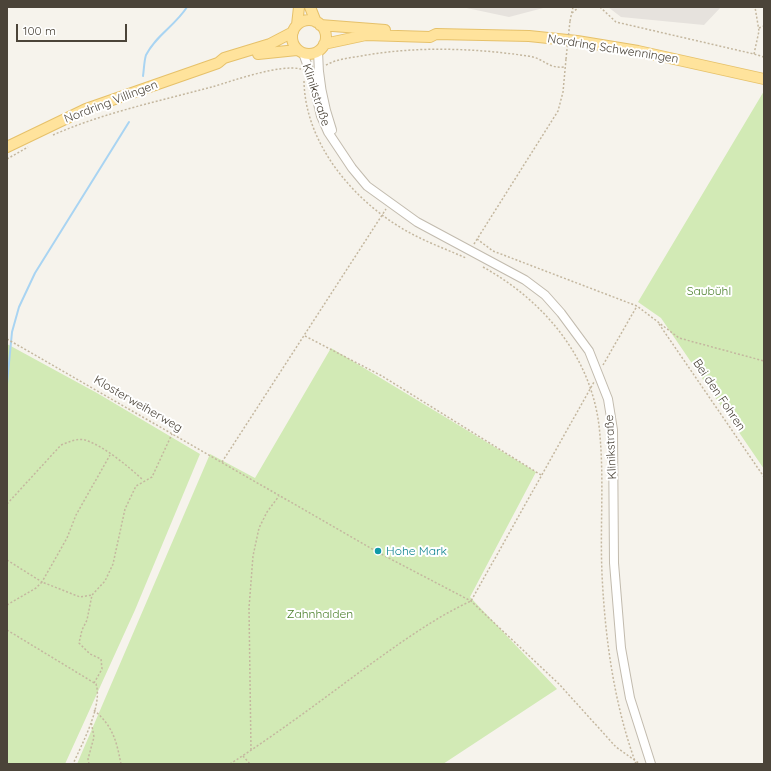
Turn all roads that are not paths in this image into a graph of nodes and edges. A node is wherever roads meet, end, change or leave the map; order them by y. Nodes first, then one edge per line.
1 (299, 7) edge
2 (310, 7) edge
3 (318, 23) junction
4 (295, 28) junction
5 (436, 34) junction
6 (321, 48) junction
7 (300, 51) junction
8 (218, 63) junction
9 (764, 79) edge
10 (332, 135) junction
11 (7, 147) edge
12 (651, 764) edge

1 - 4 main road
2 - 3 main road
3 - 4 main road
3 - 5 main road, Nordring Schwenningen
3 - 6 main road
4 - 7 main road
4 - 8 main road, Nordring Villingen
5 - 6 main road, Nordring Schwenningen
5 - 9 main road, Nordring Schwenningen
6 - 7 main road
6 - 10 street, Klinikstraße
7 - 8 main road, Nordring Villingen
7 - 10 street, Klinikstraße
8 - 11 main road, Nordring Villingen
10 - 12 street, Klinikstraße

